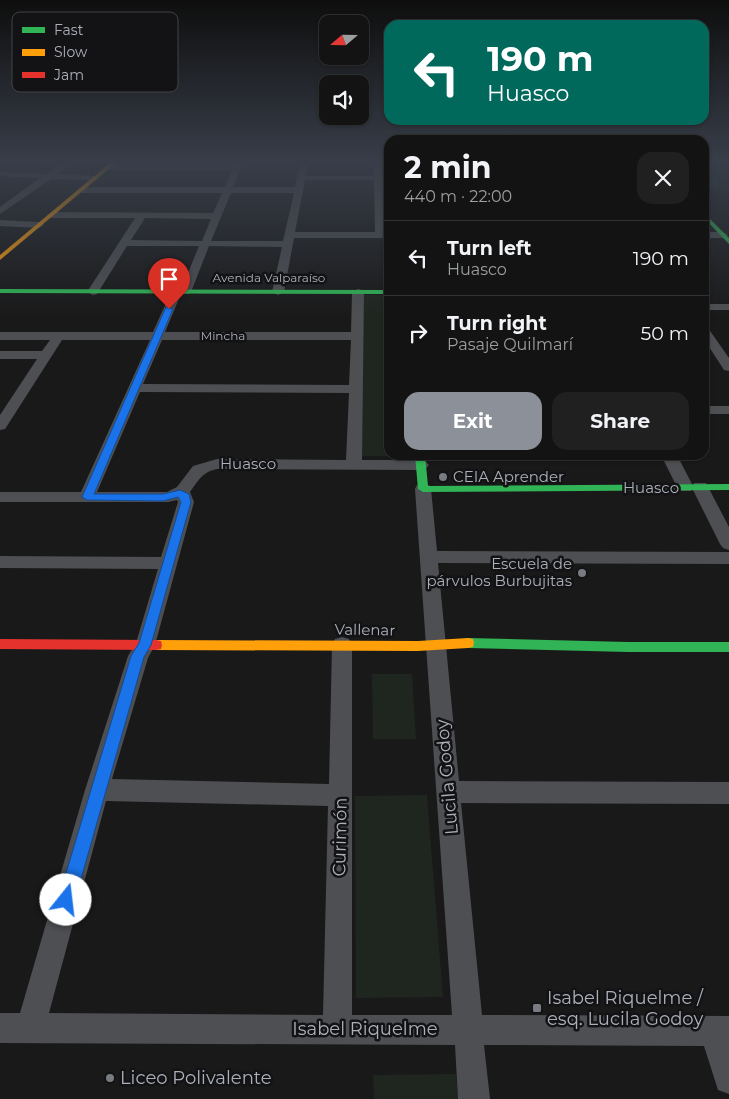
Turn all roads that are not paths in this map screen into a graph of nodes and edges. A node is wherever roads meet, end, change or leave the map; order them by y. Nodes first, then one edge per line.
1 (294, 214) edge
2 (384, 214) edge
3 (52, 215) joint
4 (142, 215) junction
5 (216, 216) joint
6 (709, 220) edge
7 (0, 223) edge
8 (39, 225) junction
9 (384, 235) edge
10 (709, 236) edge
11 (726, 239) edge
12 (289, 240) junction
13 (124, 243) junction
14 (205, 244) junction
15 (0, 258) edge
16 (0, 291) edge
17 (93, 292) junction
18 (181, 292) junction
19 (278, 292) junction
20 (358, 292) junction
21 (384, 292) edge
22 (709, 307) edge
23 (729, 307) edge
24 (0, 336) edge
25 (58, 336) junction
26 (157, 336) junction
27 (357, 336) junction
28 (709, 338) edge
29 (0, 355) edge
30 (46, 355) junction
31 (729, 367) edge
32 (135, 388) junction
33 (355, 389) junction
34 (709, 410) edge
35 (729, 410) edge
36 (4, 412) edge
37 (0, 426) edge
38 (420, 460) edge
39 (673, 460) edge
40 (354, 465) junction
41 (693, 487) junction
42 (729, 487) edge
43 (423, 489) junction
44 (180, 493) junction
45 (0, 497) edge
46 (87, 497) junction
47 (729, 544) edge
48 (428, 557) junction
49 (729, 558) edge
50 (0, 562) edge
51 (169, 563) junction
52 (0, 644) edge
53 (436, 644) junction
54 (145, 645) junction
55 (342, 645) junction
56 (729, 647) edge
57 (97, 790) junction
58 (448, 792) junction
59 (729, 793) edge
60 (340, 796) junction
61 (0, 1028) edge
62 (30, 1028) junction
63 (337, 1029) junction
64 (468, 1030) junction
65 (722, 1032) edge
66 (729, 1079) edge
67 (474, 1099) edge

1 - 12 street
2 - 9 street
3 - 4 street
3 - 8 street
4 - 5 street
4 - 13 street
5 - 14 street
6 - 11 street
7 - 8 street
8 - 15 street
9 - 12 street
10 - 11 street
12 - 14 street
12 - 19 street
13 - 14 street
13 - 17 street
14 - 18 street
16 - 17 street, Avenida Valparaíso
17 - 18 street, Avenida Valparaíso
18 - 19 street, Avenida Valparaíso
18 - 26 street
19 - 20 street, Avenida Valparaíso
20 - 21 street, Avenida Valparaíso
20 - 27 street
22 - 23 street
24 - 25 street, Mincha
25 - 26 street, Mincha
25 - 30 street
26 - 27 street, Mincha
26 - 32 street
27 - 33 street
28 - 31 street
29 - 30 street
30 - 36 street
32 - 33 street
32 - 46 street
33 - 40 street
34 - 35 street
36 - 37 street
38 - 40 street, Huasco
38 - 43 street, Lucila Godoy
39 - 41 street
40 - 44 street, Huasco
41 - 42 street, Huasco
41 - 43 street, Huasco
41 - 47 street
43 - 48 street, Lucila Godoy
44 - 46 street
44 - 51 street
45 - 46 street
48 - 49 street
48 - 53 street, Lucila Godoy
50 - 51 street
51 - 54 street
52 - 54 street, Vallenar
53 - 55 street, Vallenar
53 - 56 street, Vallenar
53 - 58 street, Lucila Godoy
54 - 55 street, Vallenar
54 - 57 street
55 - 60 street, Curimón
57 - 60 street
57 - 62 street
58 - 59 street
58 - 64 street, Lucila Godoy
60 - 63 street, Curimón
61 - 62 street, Isabel Riquelme
62 - 63 street, Isabel Riquelme
63 - 64 street, Isabel Riquelme
64 - 65 street, Isabel Riquelme
64 - 67 street, Lucila Godoy
65 - 66 street

